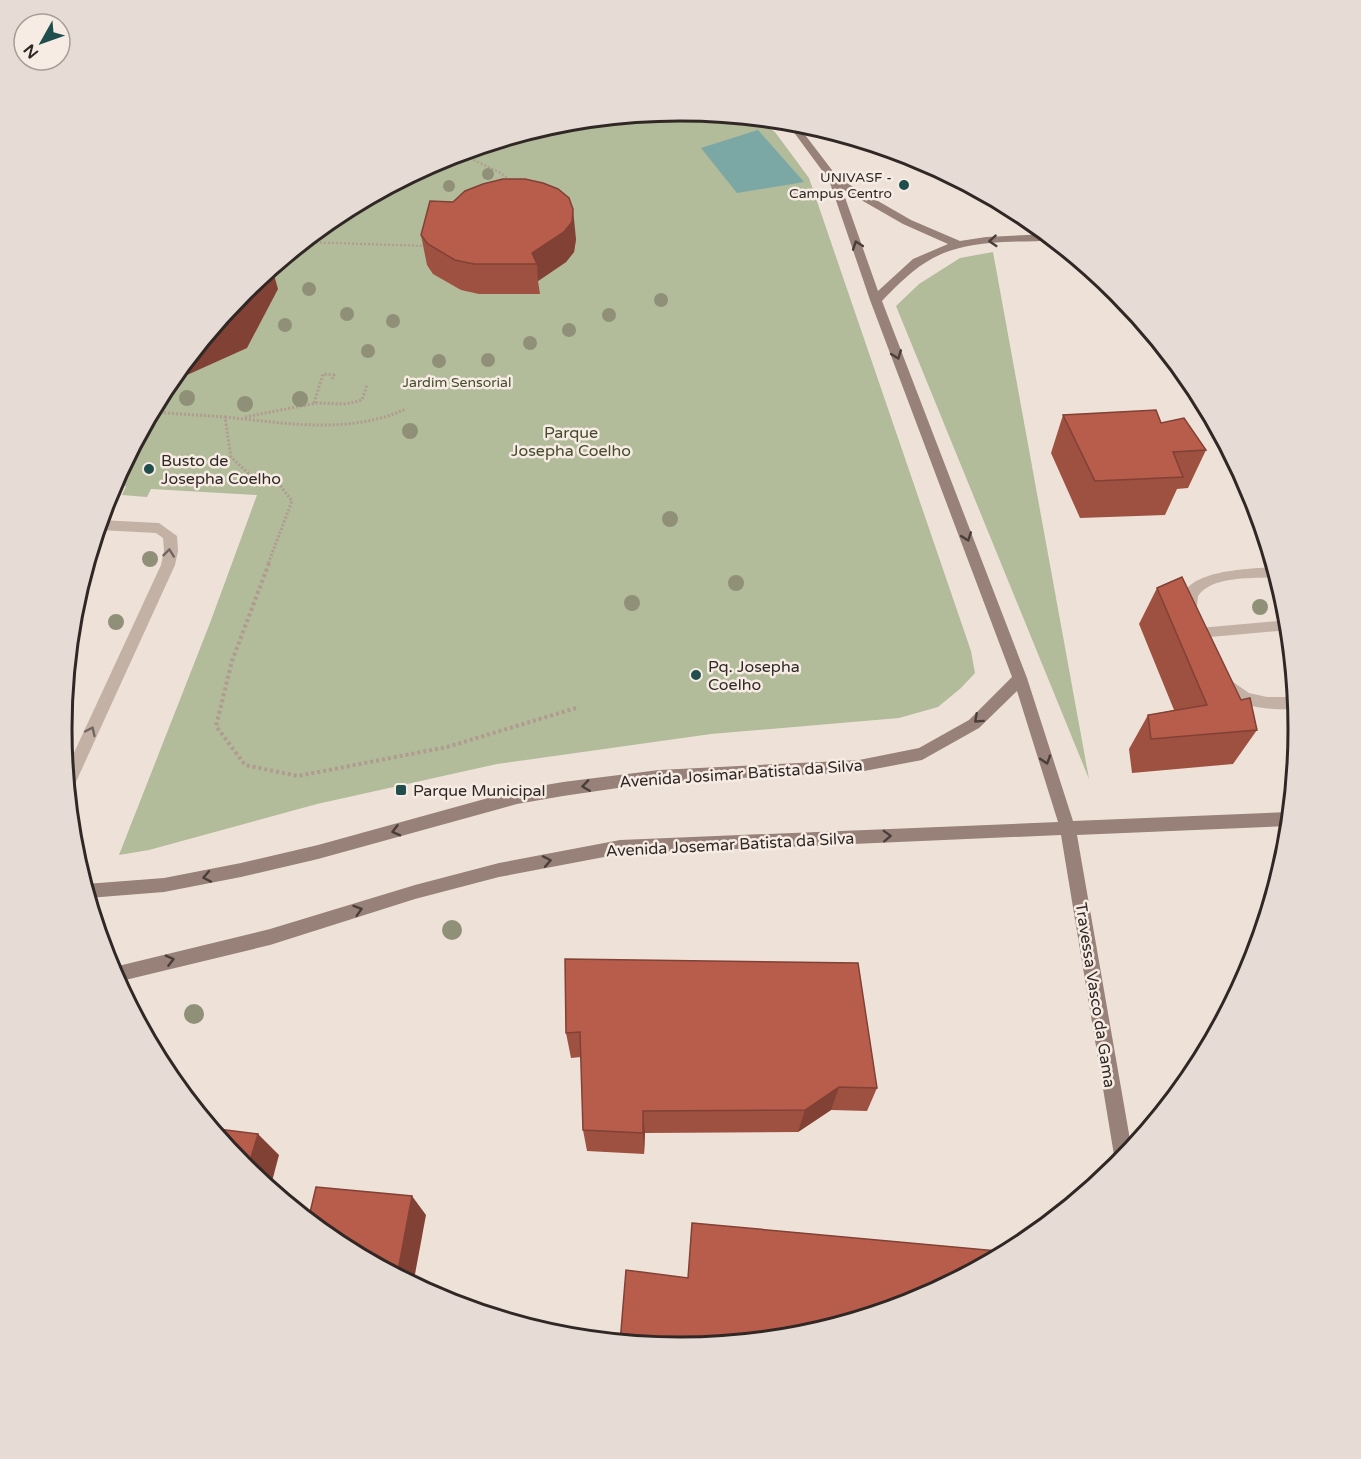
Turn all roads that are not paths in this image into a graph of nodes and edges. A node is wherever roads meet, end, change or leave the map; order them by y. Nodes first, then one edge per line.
1 (799, 133) edge
2 (834, 180) junction
3 (1038, 238) edge
4 (958, 244) junction
5 (876, 300) junction
6 (107, 525) edge
7 (1268, 573) edge
8 (1280, 626) edge
9 (1215, 665) edge
10 (1020, 678) junction
11 (1288, 704) edge
12 (73, 771) edge
13 (1282, 819) edge
14 (1068, 830) junction
15 (94, 890) edge
16 (123, 973) edge
17 (1122, 1148) edge

1 - 2 main road
2 - 4 main road
5 -> 2 main road, Travessa Vasco da Gama
3 -> 4 main road
4 - 5 main road
5 -> 10 main road, Travessa Vasco da Gama
12 -> 6 lane
7 - 8 lane
9 - 11 lane
10 -> 14 main road, Travessa Vasco da Gama
10 -> 15 main road, Avenida Josimar Batista da Silva
13 - 14 main road, Avenida Josemar Batista da Silva
16 -> 14 main road, Avenida Josemar Batista da Silva
14 - 17 main road, Travessa Vasco da Gama

